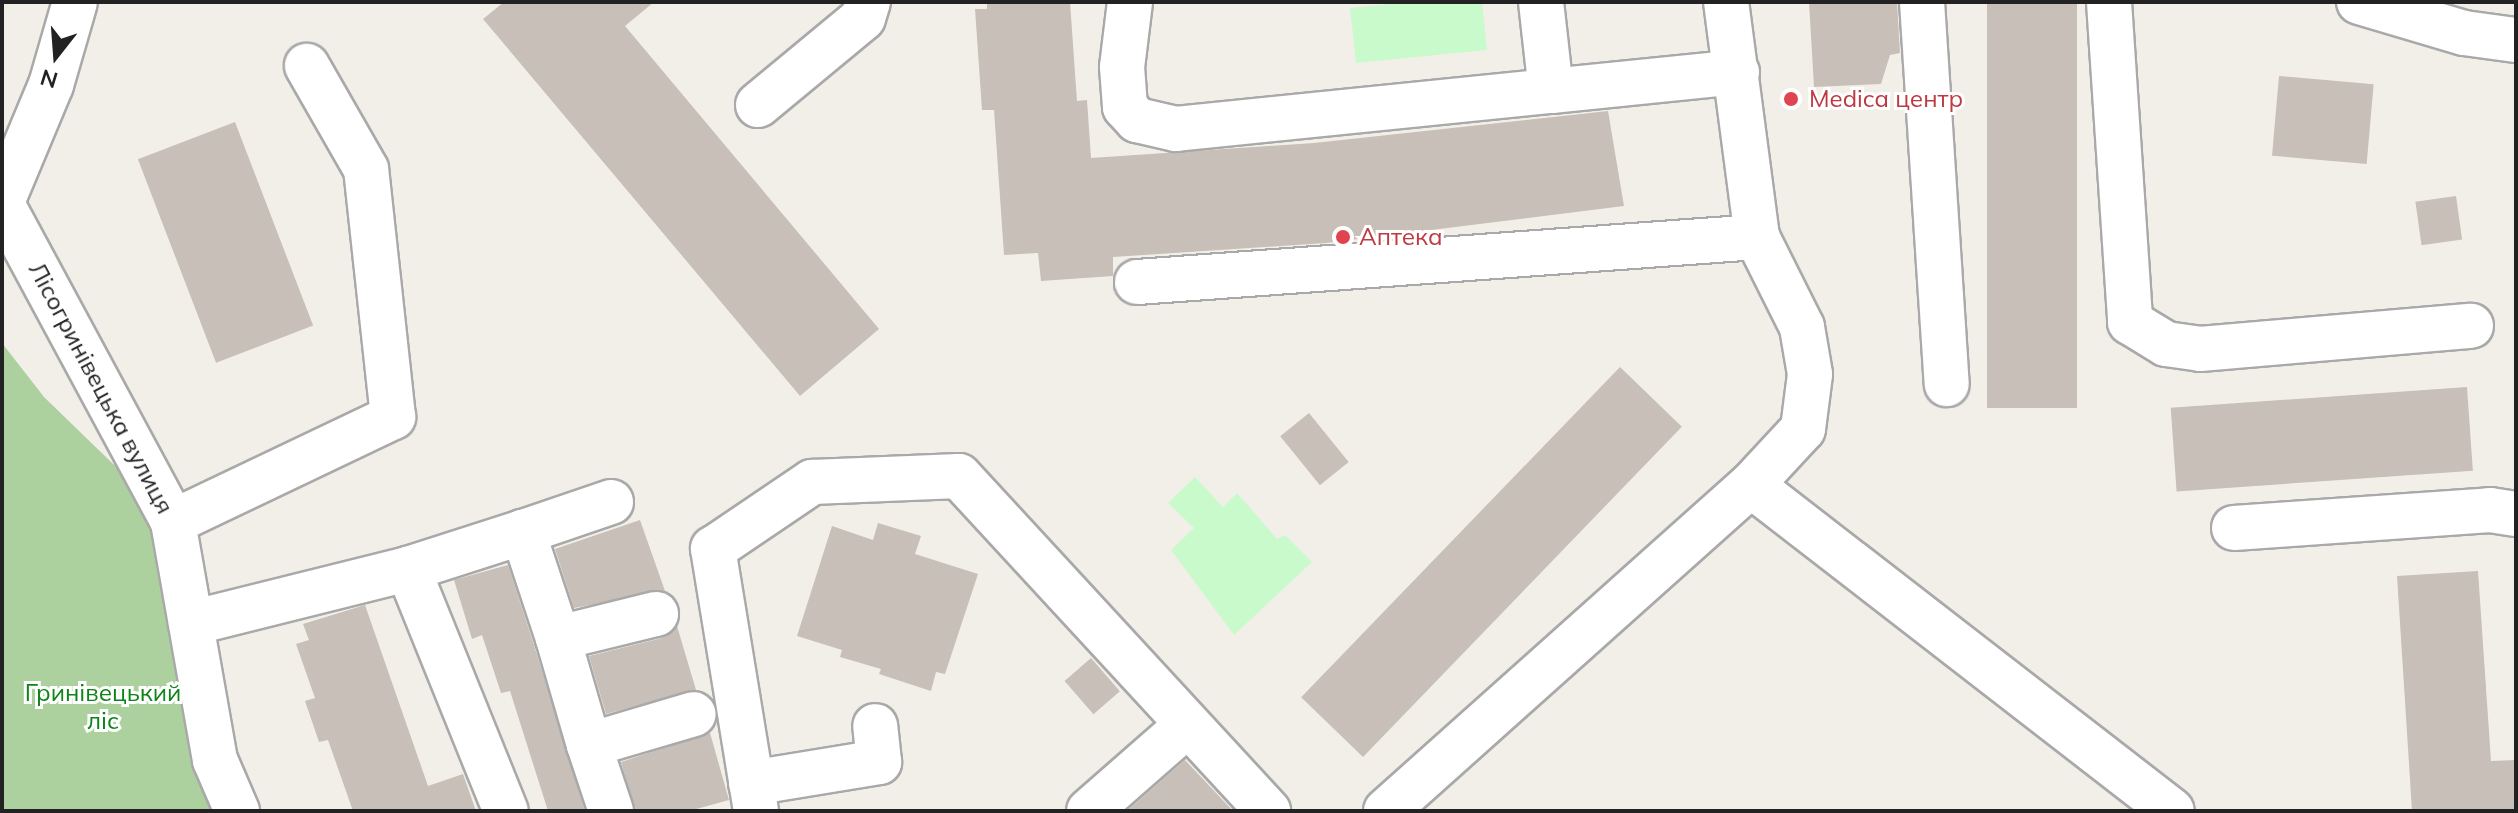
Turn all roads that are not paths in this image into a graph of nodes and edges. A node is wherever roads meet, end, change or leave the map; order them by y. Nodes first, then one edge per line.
1 (75, 2) edge
2 (868, 2) edge
3 (1130, 2) edge
4 (1541, 2) edge
5 (1726, 2) edge
6 (1922, 2) edge
7 (2109, 2) edge
8 (2359, 2) edge
9 (2516, 40) edge
10 (307, 66) dead end
11 (1737, 72) junction
12 (1551, 91) junction
13 (758, 105) dead end
14 (2, 203) edge
15 (1757, 237) junction
16 (1137, 282) dead end
17 (2471, 326) dead end
18 (1947, 384) dead end
19 (1751, 485) junction
20 (611, 502) dead end
21 (2516, 514) edge
22 (173, 522) junction
23 (2234, 528) dead end
24 (523, 532) junction
25 (408, 569) junction
26 (656, 614) dead end
27 (191, 623) junction
28 (558, 638) junction
29 (694, 714) dead end
30 (875, 726) dead end
31 (1186, 726) junction
32 (589, 745) junction
33 (753, 797) edge
34 (237, 811) edge
35 (506, 811) edge
36 (611, 811) edge
37 (1089, 811) edge
38 (1268, 811) edge
39 (1386, 811) edge
40 (2172, 811) edge

1 - 14 street
2 - 13 street
3 - 12 street
4 - 12 street
5 - 11 street
6 - 18 street
7 - 17 street
8 - 9 street
10 - 22 street
11 - 12 street
11 - 15 street
14 - 22 street, Лісогринівецька вулиця
15 - 16 street
15 - 19 street
19 - 39 street
19 - 40 street
20 - 24 street
21 - 23 street
22 - 27 street, Лісогринівецька вулиця
24 - 25 street
24 - 28 street
25 - 27 street
25 - 35 street
26 - 28 street
27 - 34 street, Лісогринівецька вулиця
28 - 32 street
29 - 32 street
30 - 33 street
31 - 33 street
31 - 37 street
31 - 38 street
32 - 36 street

